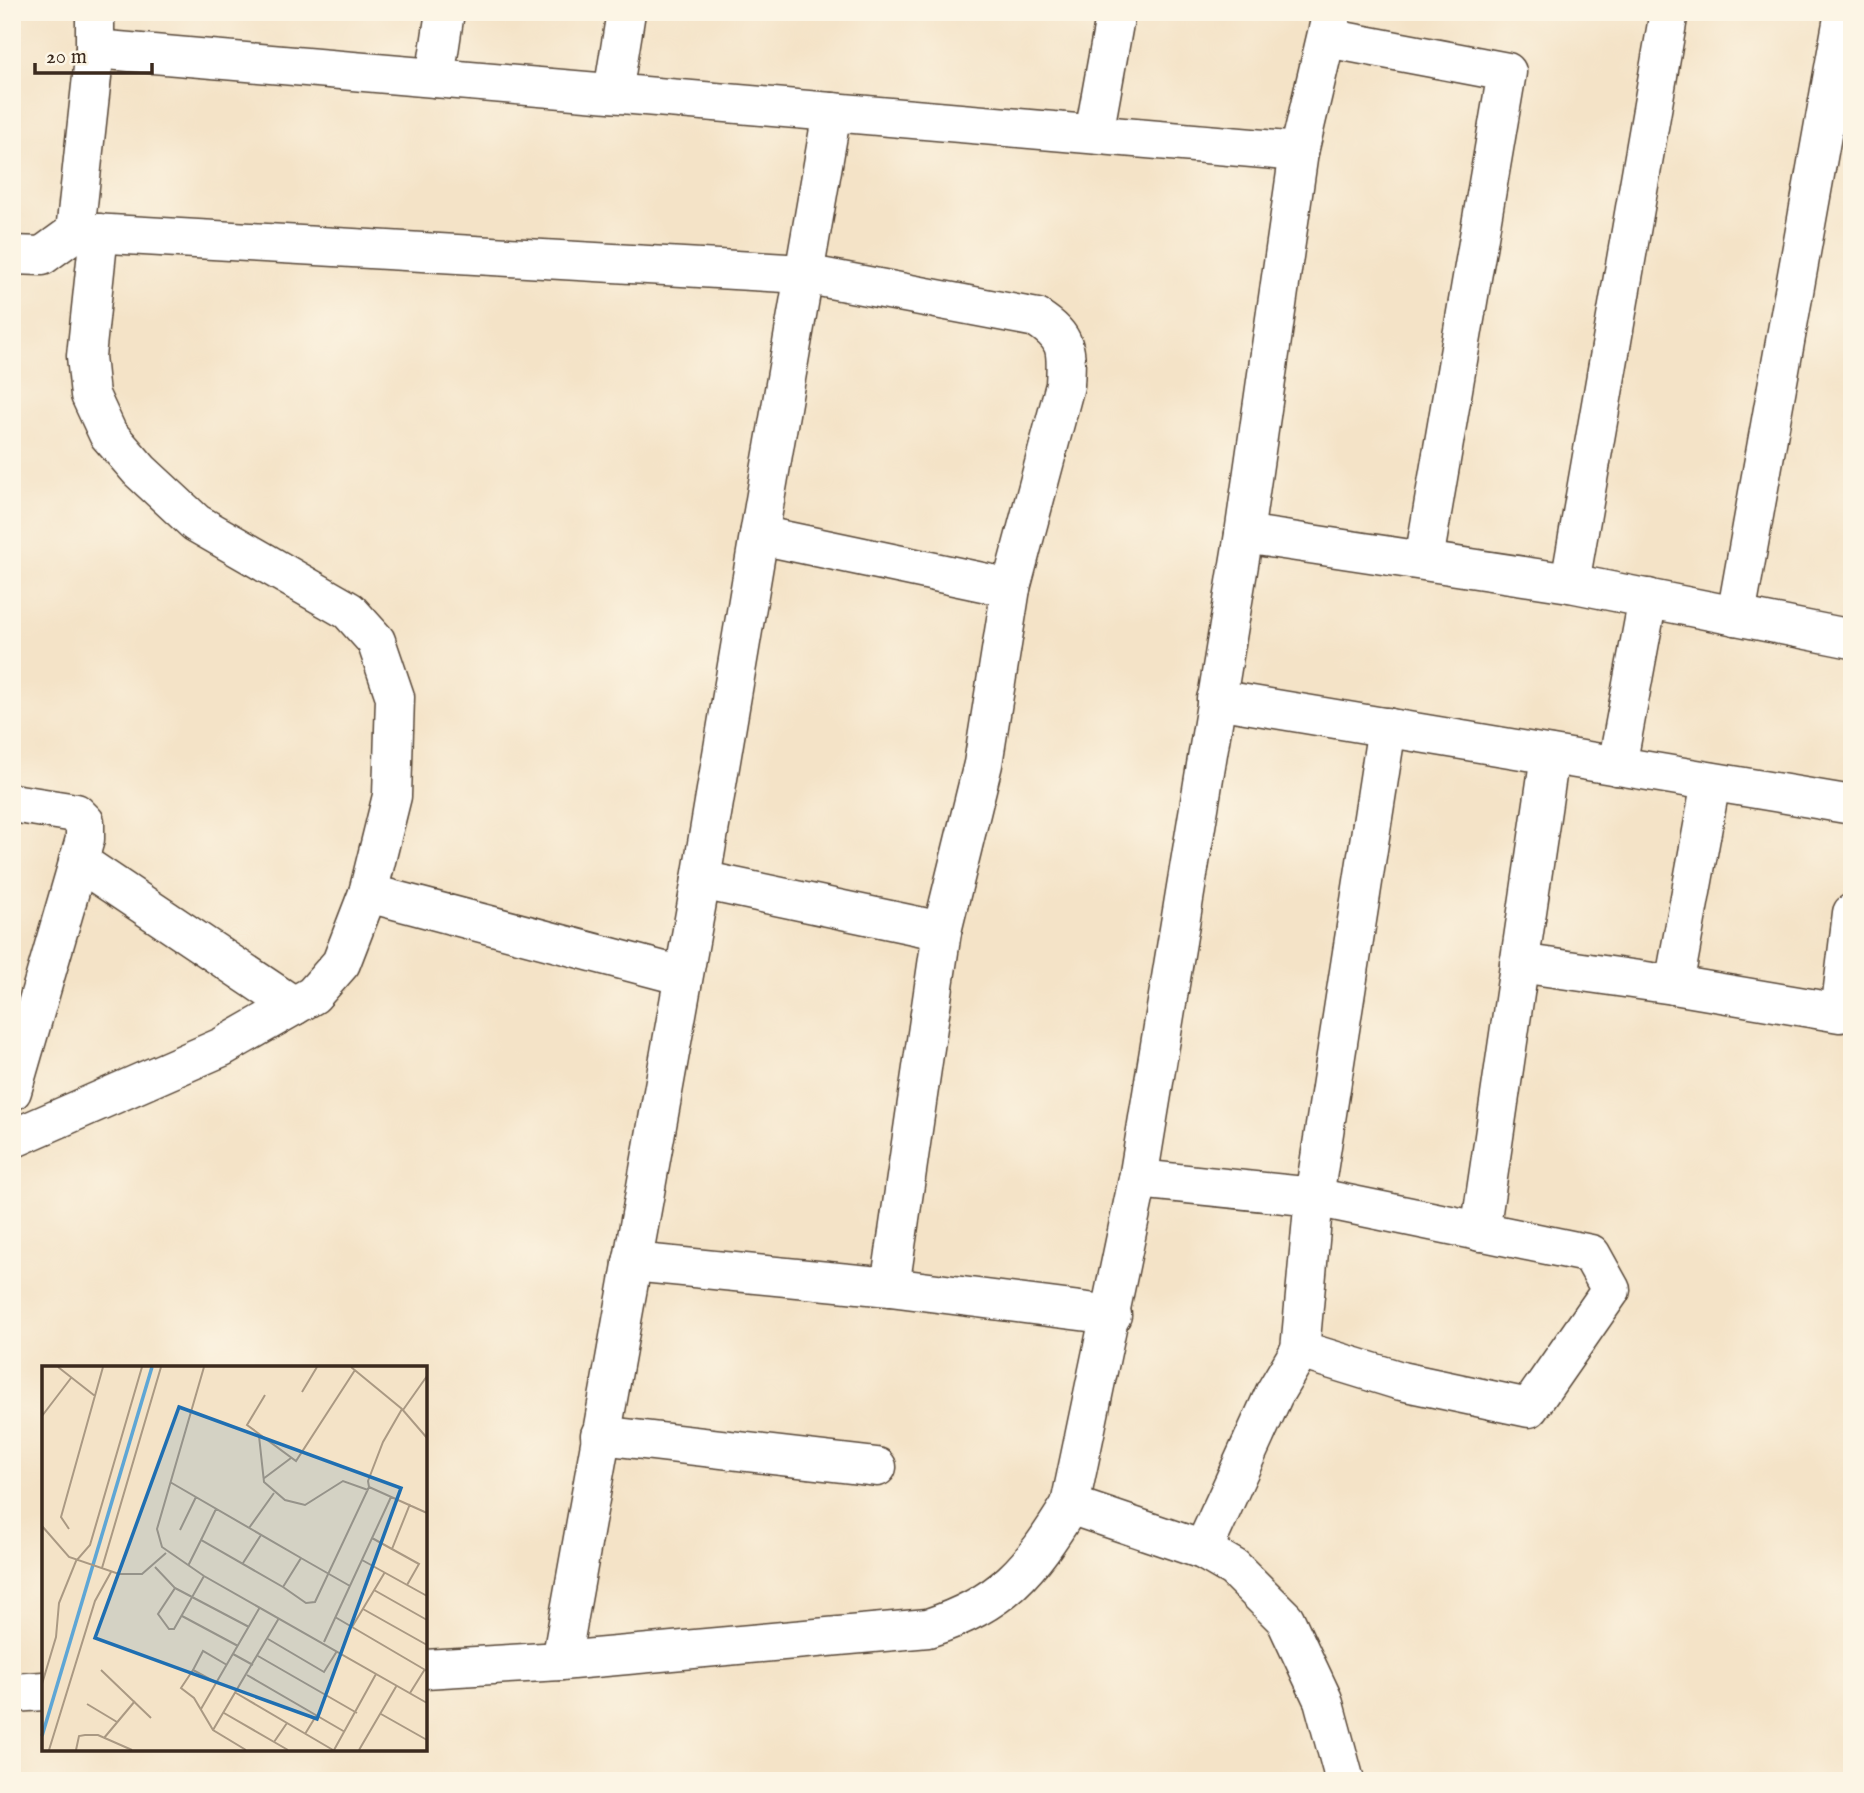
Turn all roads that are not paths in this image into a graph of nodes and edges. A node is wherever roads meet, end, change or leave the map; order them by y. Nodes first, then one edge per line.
1 (445, 12) edge
2 (626, 12) edge
3 (1116, 12) edge
4 (1669, 12) edge
5 (1846, 16) edge
6 (1329, 25) edge
7 (95, 31) edge
8 (435, 78) junction
9 (613, 93) junction
10 (832, 112) junction
11 (1094, 134) junction
12 (1300, 152) junction
13 (87, 232) junction
14 (12, 255) edge
15 (804, 274) junction
16 (1244, 534) junction
17 (758, 535) junction
18 (1424, 561) junction
19 (1570, 583) junction
20 (1011, 588) junction
21 (1648, 598) junction
22 (1736, 616) junction
23 (1852, 639) edge
24 (1216, 699) junction
25 (1387, 727) junction
26 (1550, 755) junction
27 (1616, 766) junction
28 (1711, 782) junction
29 (12, 803) edge
30 (1852, 805) edge
31 (78, 861) junction
32 (701, 880) junction
33 (368, 893) junction
34 (1852, 913) edge
35 (942, 931) junction
36 (1519, 963) junction
37 (683, 976) junction
38 (1674, 985) junction
39 (294, 1006) junction
40 (1846, 1015) edge
41 (12, 1091) edge
42 (12, 1139) edge
43 (1139, 1179) junction
44 (1314, 1197) junction
45 (1480, 1232) junction
46 (632, 1262) junction
47 (890, 1287) junction
48 (1112, 1315) junction
49 (1300, 1350) junction
50 (600, 1435) junction
51 (877, 1467) dead end
52 (1070, 1505) junction
53 (1203, 1550) junction
54 (561, 1661) junction
55 (427, 1669) edge
56 (42, 1691) edge
57 (12, 1693) edge
58 (1345, 1781) edge

1 - 8 street
2 - 9 street
3 - 11 street
4 - 19 street
5 - 22 street
6 - 12 street
6 - 18 street
7 - 8 street
7 - 13 street
8 - 9 street
9 - 10 street
10 - 11 street
10 - 15 street
11 - 12 street
12 - 16 street
13 - 14 street
13 - 15 street
13 - 33 street
15 - 17 street
15 - 20 street
16 - 18 street
16 - 24 street
17 - 20 street
17 - 32 street
18 - 19 street
19 - 21 street
20 - 35 street
21 - 22 street
21 - 27 street
22 - 23 street
24 - 25 street
24 - 43 street
25 - 26 street
25 - 44 street
26 - 27 street
26 - 36 street
27 - 28 street
28 - 30 street
28 - 38 street
29 - 31 street
31 - 39 street
31 - 41 street
32 - 35 street
32 - 37 street
33 - 37 street
33 - 39 street
34 - 40 street
35 - 47 street
36 - 38 street
36 - 45 street
37 - 46 street
38 - 40 street
39 - 42 street
43 - 44 street
43 - 48 street
44 - 45 street
44 - 49 street
45 - 49 street
46 - 47 street
46 - 50 street
47 - 48 street
48 - 52 street
49 - 53 street
50 - 51 street
50 - 54 street
52 - 53 street
52 - 54 street
53 - 58 street
54 - 55 street
56 - 57 street

